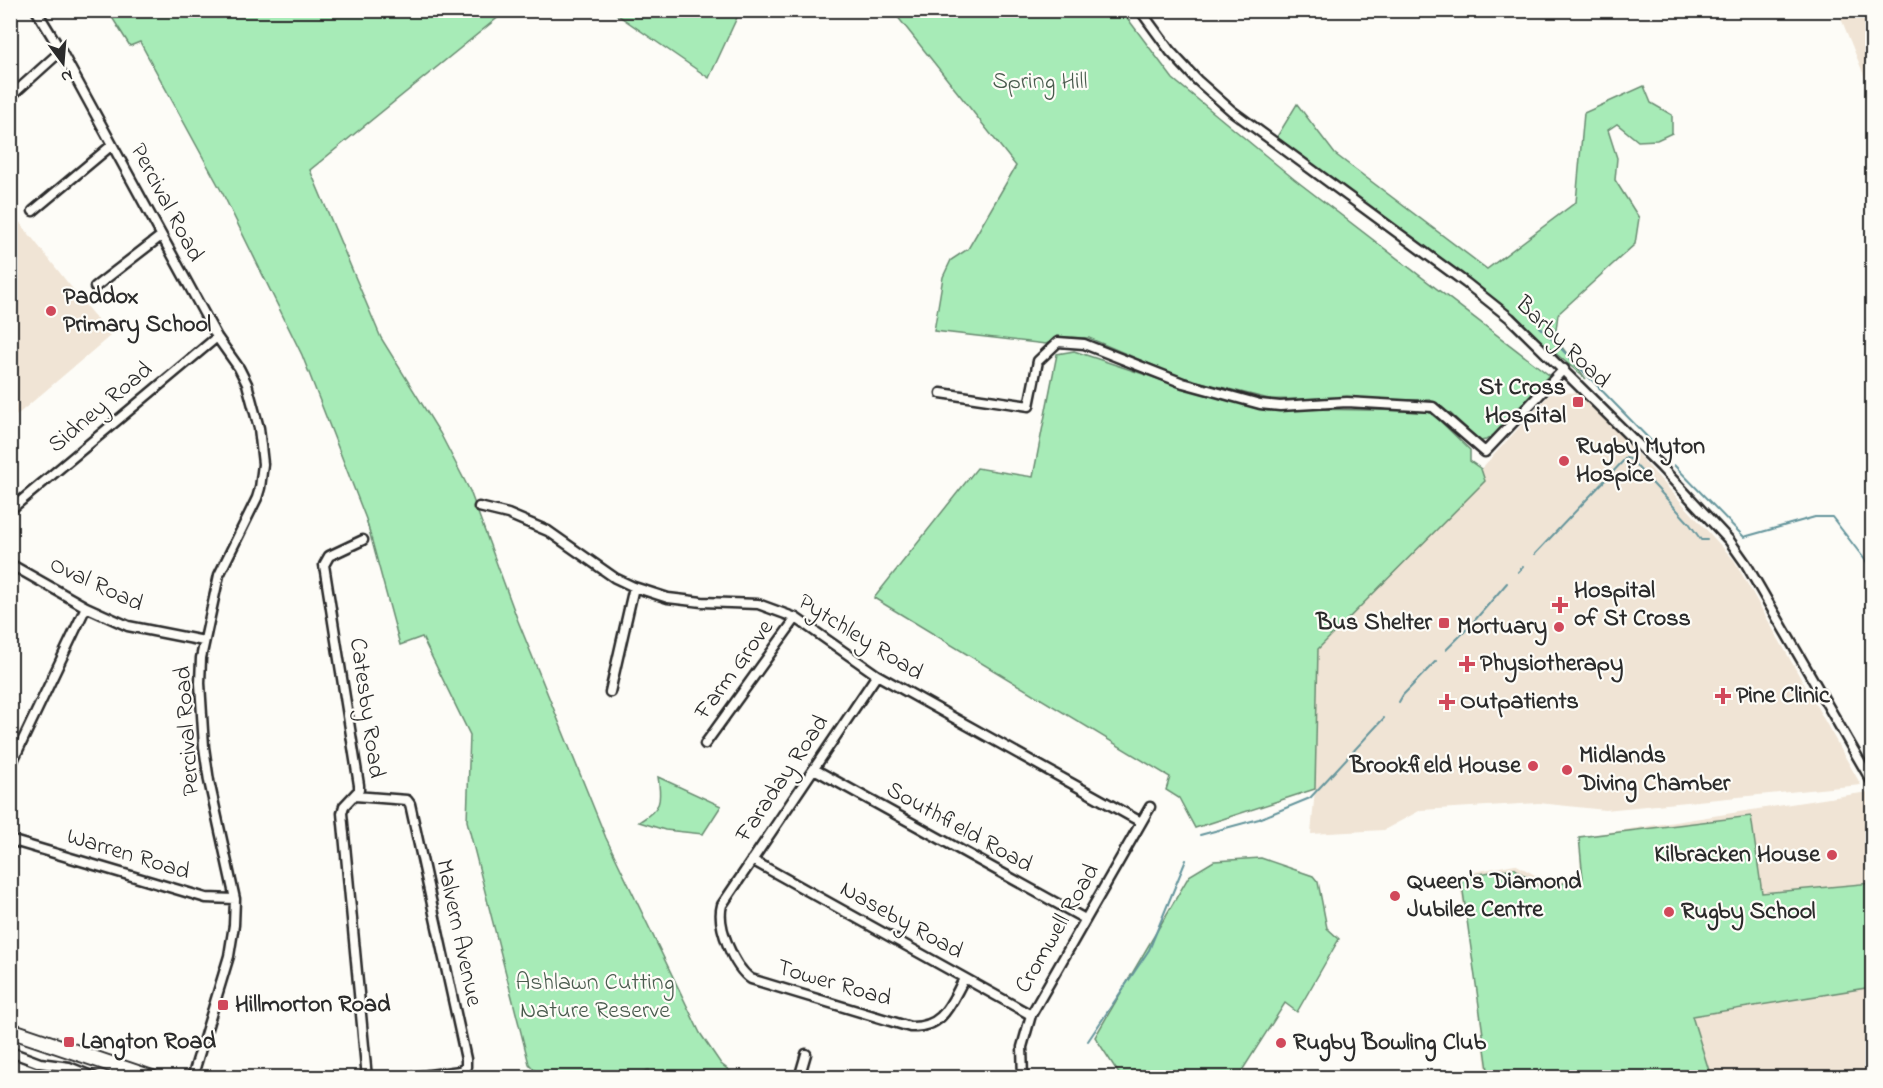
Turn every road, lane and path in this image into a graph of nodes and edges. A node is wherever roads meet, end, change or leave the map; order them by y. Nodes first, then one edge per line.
1 (36, 10) edge
2 (1140, 10) edge
3 (62, 51) junction
4 (10, 98) edge
5 (112, 145) junction
6 (33, 211) dead end
7 (161, 236) junction
8 (95, 287) dead end
9 (217, 337) junction
10 (1564, 369) junction
11 (941, 393) dead end
12 (479, 507) dead end
13 (10, 510) edge
14 (363, 540) dead end
15 (10, 564) edge
16 (634, 587) junction
17 (86, 607) junction
18 (796, 618) junction
19 (204, 641) junction
20 (877, 675) junction
21 (610, 692) dead end
22 (705, 744) dead end
23 (10, 767) edge
24 (814, 769) junction
25 (1872, 782) edge
26 (355, 796) junction
27 (1150, 807) dead end
28 (1141, 822) junction
29 (10, 840) edge
30 (752, 860) junction
31 (235, 899) junction
32 (722, 905) joint
33 (1085, 919) junction
34 (964, 979) junction
35 (1031, 1015) junction
36 (10, 1030) edge
37 (16, 1054) dead end
38 (806, 1054) dead end
39 (119, 1072) edge
40 (96, 1077) edge
41 (152, 1077) edge
42 (192, 1077) edge
43 (367, 1077) edge
44 (406, 1077) edge
45 (800, 1077) edge
46 (1023, 1077) edge

1 - 3 street, Percival Road
2 - 10 street, Barby Road
3 - 4 street
3 - 5 street, Percival Road
5 - 6 street
5 - 7 street, Percival Road
7 - 8 street
7 - 9 street, Percival Road
9 - 13 street, Sidney Road
9 - 19 street, Percival Road
10 - 11 street
10 - 25 street, Barby Road
12 - 16 street, Pytchley Road
14 - 26 street, Catesby Road
15 - 17 street, Oval Road
16 - 18 street, Pytchley Road
16 - 21 street
17 - 19 street, Oval Road
17 - 23 street
18 - 20 street, Pytchley Road
18 - 22 street, Farm Grove
19 - 31 street, Percival Road
20 - 24 street, Faraday Road
20 - 28 street, Pytchley Road
24 - 30 street, Faraday Road
24 - 33 street, Southfield Road
26 - 43 street, Catesby Road
26 - 44 street, Malvern Avenue
27 - 28 street, Cromwell Road
28 - 33 street, Cromwell Road
29 - 31 street, Warren Road
30 - 32 street, Faraday Road
30 - 34 street, Naseby Road
31 - 42 street, Percival Road
32 - 34 street, Tower Road
33 - 35 street, Cromwell Road
34 - 35 street, Naseby Road
35 - 46 street, Cromwell Road
36 - 39 highway
37 - 40 street
38 - 45 street
39 - 41 highway

